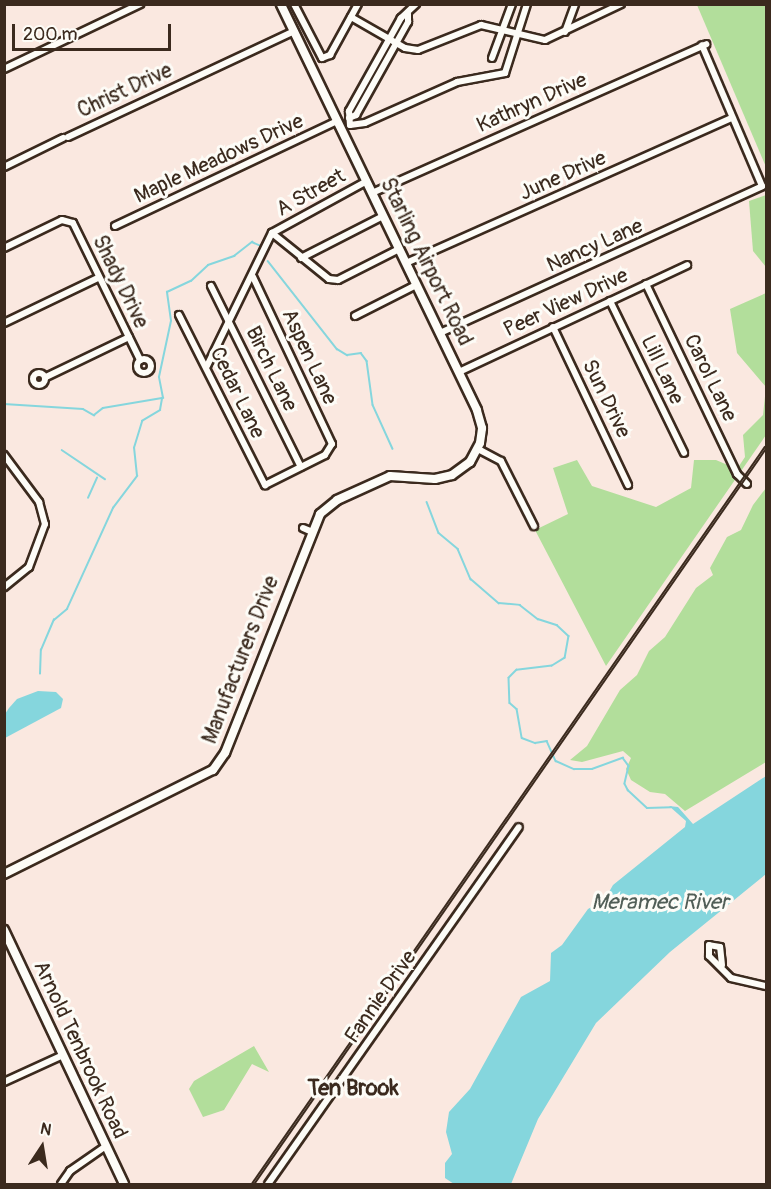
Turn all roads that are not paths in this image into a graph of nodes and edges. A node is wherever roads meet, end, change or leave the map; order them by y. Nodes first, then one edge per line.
1 (140, 4) edge
2 (281, 4) edge
3 (294, 4) edge
4 (358, 4) edge
5 (416, 4) edge
6 (512, 4) edge
7 (527, 4) edge
8 (575, 4) edge
9 (621, 4) edge
10 (408, 14) junction
11 (351, 17) junction
12 (294, 31) junction
13 (503, 31) junction
14 (565, 32) junction
15 (516, 35) junction
16 (389, 39) junction
17 (396, 43) junction
18 (492, 58) dead end
19 (4, 69) edge
20 (732, 118) junction
21 (343, 122) junction
22 (4, 167) edge
23 (367, 181) junction
24 (372, 193) junction
25 (383, 216) junction
26 (115, 226) dead end
27 (272, 233) junction
28 (4, 248) edge
29 (399, 249) junction
30 (301, 258) junction
31 (406, 263) junction
32 (687, 265) dead end
33 (253, 277) junction
34 (98, 278) junction
35 (646, 284) junction
36 (416, 285) junction
37 (212, 286) dead end
38 (610, 301) junction
39 (179, 315) dead end
40 (355, 316) dead end
41 (230, 322) junction
42 (4, 323) edge
43 (553, 327) junction
44 (440, 333) junction
45 (129, 337) junction
46 (140, 360) dead end
47 (207, 366) junction
48 (459, 372) junction
49 (45, 377) dead end
50 (478, 449) junction
51 (684, 453) dead end
52 (4, 455) edge
53 (301, 467) junction
54 (747, 484) dead end
55 (628, 485) dead end
56 (534, 526) dead end
57 (4, 587) edge
58 (519, 827) dead end
59 (4, 874) edge
60 (4, 930) edge
61 (722, 965) dead end
62 (766, 986) edge
63 (63, 1055) junction
64 (4, 1082) edge
65 (106, 1146) junction
66 (61, 1185) edge
67 (124, 1185) edge
68 (268, 1185) edge

1 - 19 street
2 - 12 street, Starling Airport Road
3 - 11 street
4 - 11 street
5 - 10 street
6 - 13 street
7 - 15 street
8 - 14 street
9 - 14 street
10 - 16 street
10 - 17 street
11 - 16 street
12 - 21 street, Starling Airport Road
12 - 22 street, Christ Drive
13 - 15 street
13 - 17 street
13 - 18 street
14 - 15 street
15 - 21 street
16 - 17 street
16 - 21 street
17 - 21 street
20 - 24 street, Kathryn Drive
20 - 31 street, June Drive
20 - 44 street, Nancy Lane
21 - 23 street, Starling Airport Road
21 - 26 street, Maple Meadows Drive
23 - 24 street, Starling Airport Road
23 - 27 street, A Street
24 - 25 street, Starling Airport Road
25 - 29 street, Starling Airport Road
25 - 30 street
27 - 30 street
27 - 33 street
28 - 34 street, Shady Drive
29 - 30 street
29 - 31 street, Starling Airport Road
31 - 36 street, Starling Airport Road
32 - 35 street, Peer View Drive
33 - 41 street
33 - 53 street, Aspen Lane
34 - 42 street
34 - 45 street, Shady Drive
35 - 38 street, Peer View Drive
35 - 54 street, Carol Lane
36 - 40 street
36 - 44 street, Starling Airport Road
37 - 41 street, Birch Lane
38 - 43 street, Peer View Drive
38 - 51 street, Lill Lane
39 - 47 street, Cedar Lane
41 - 47 street
41 - 53 street, Birch Lane
43 - 48 street, Peer View Drive
43 - 55 street, Sun Drive
44 - 48 street, Starling Airport Road
45 - 46 street, Shady Drive
45 - 49 street
47 - 53 street, Cedar Lane
48 - 50 street, Starling Airport Road
50 - 56 street
50 - 59 street, Manufacturers Drive
52 - 57 street
58 - 68 street, Fannie Drive
60 - 63 street, Arnold Tenbrook Road
61 - 62 street
63 - 64 street
63 - 65 street, Arnold Tenbrook Road
65 - 66 street
65 - 67 street, Arnold Tenbrook Road

